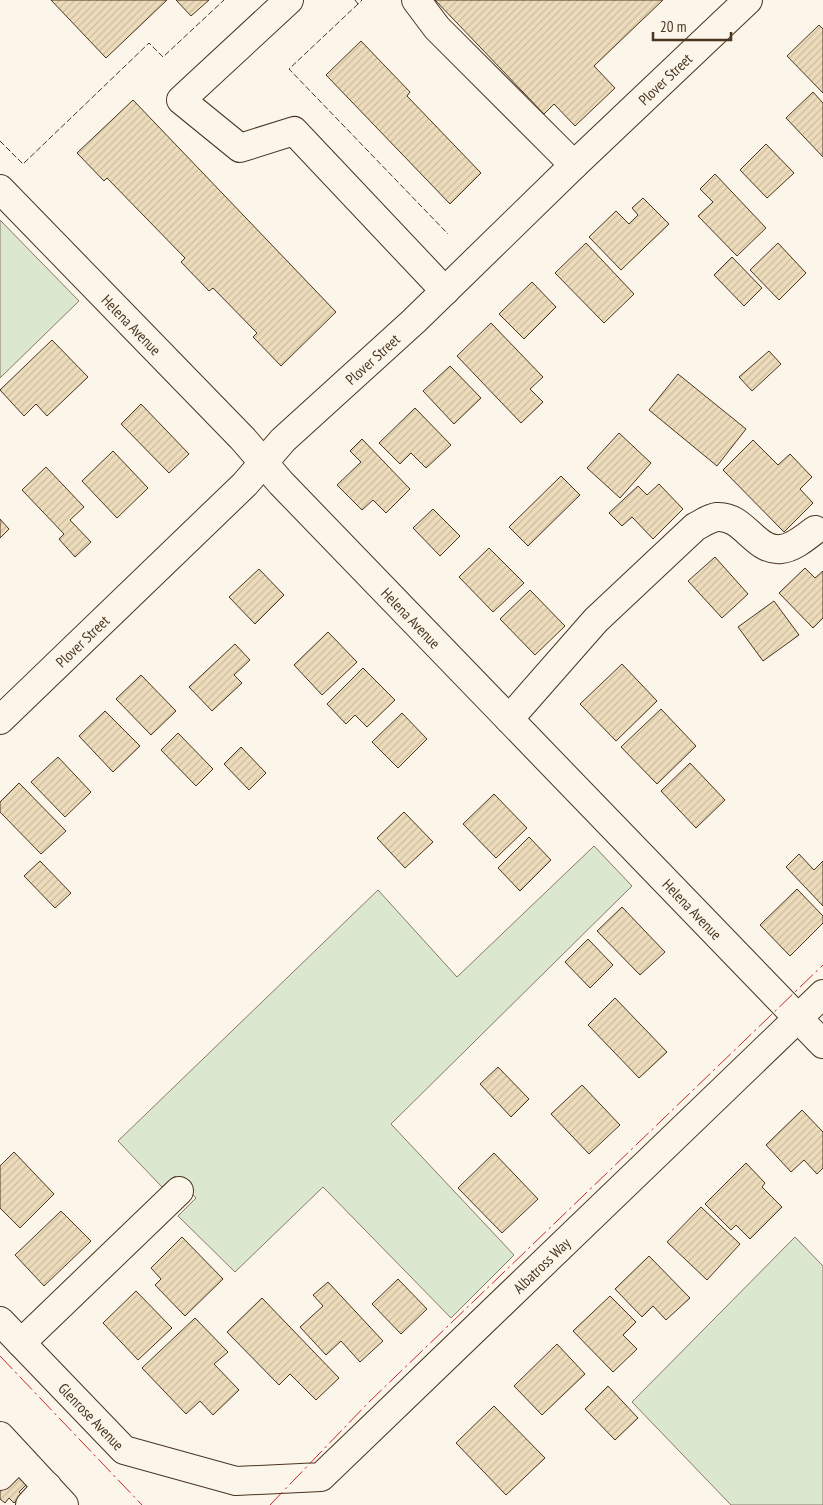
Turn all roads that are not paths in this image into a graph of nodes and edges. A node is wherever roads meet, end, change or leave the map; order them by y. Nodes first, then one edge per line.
1 (289, 0) edge
2 (416, 0) edge
3 (748, 0) edge
4 (574, 165) junction
5 (0, 189) edge
6 (445, 291) junction
7 (264, 463) junction
8 (815, 530) dead end
9 (509, 719) junction
10 (0, 720) edge
11 (823, 994) edge
12 (798, 1018) junction
13 (823, 1044) edge
14 (179, 1192) dead end
15 (0, 1322) edge
16 (20, 1343) junction
17 (0, 1436) edge
18 (19, 1457) junction
19 (0, 1476) edge
20 (236, 1481) joint
21 (47, 1499) edge

1 - 6 street
2 - 4 street
3 - 4 street, Plover Street
4 - 6 street, Plover Street
5 - 7 street, Helena Avenue
6 - 7 street, Plover Street
7 - 9 street, Helena Avenue
7 - 10 street, Plover Street
8 - 9 street
9 - 12 street, Helena Avenue
11 - 12 street, Albatross Way
12 - 13 street, Helena Avenue
12 - 20 street, Albatross Way
14 - 16 street
15 - 16 street, Glenrose Avenue
16 - 20 street, Glenrose Avenue
17 - 18 street
18 - 19 street
18 - 21 street

